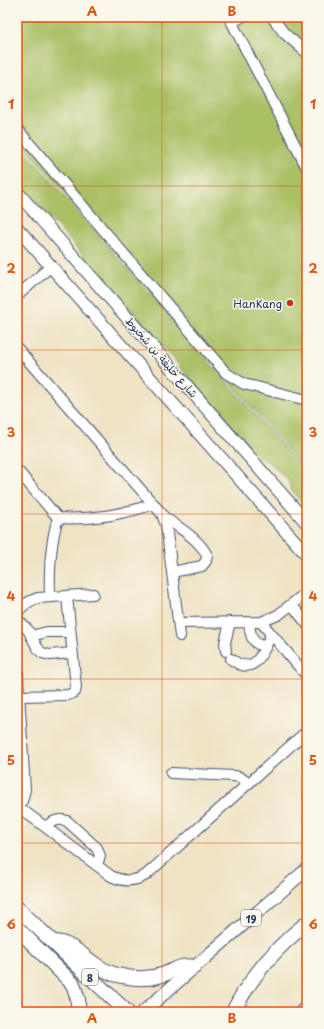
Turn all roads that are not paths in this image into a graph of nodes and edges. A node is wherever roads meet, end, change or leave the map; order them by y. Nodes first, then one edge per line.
1 (242, 17) edge
2 (272, 17) edge
3 (231, 20) edge
4 (307, 53) edge
5 (17, 128) edge
6 (307, 168) edge
7 (17, 192) edge
8 (17, 228) edge
9 (50, 267) junction
10 (17, 296) edge
11 (17, 348) edge
12 (307, 400) edge
13 (17, 470) edge
14 (154, 504) junction
15 (164, 517) junction
16 (58, 518) junction
17 (307, 523) edge
18 (307, 555) edge
19 (172, 572) junction
20 (307, 592) edge
21 (92, 594) dead end
22 (67, 596) junction
23 (50, 597) junction
24 (292, 605) junction
25 (17, 614) edge
26 (17, 619) edge
27 (230, 622) junction
28 (249, 622) junction
29 (261, 622) junction
30 (179, 623) junction
31 (307, 624) edge
32 (70, 632) junction
33 (271, 634) junction
34 (31, 636) junction
35 (180, 636) dead end
36 (266, 646) junction
37 (72, 653) junction
38 (17, 660) edge
39 (307, 676) edge
40 (20, 696) junction
41 (307, 731) edge
42 (171, 773) dead end
43 (249, 783) junction
44 (18, 806) edge
45 (46, 827) junction
46 (97, 865) junction
47 (307, 868) edge
48 (17, 908) edge
49 (307, 923) edge
50 (17, 928) edge
51 (54, 942) junction
52 (194, 967) junction
53 (307, 1006) edge
54 (78, 1012) edge
55 (127, 1012) edge
56 (143, 1012) edge
57 (233, 1012) edge
58 (301, 1012) edge

1 - 3 lane
2 - 4 lane
3 - 6 lane
5 - 12 lane
7 - 17 main road, شارع خليفة بن شخبوط
8 - 9 main road, شارع خليفة بن شخبوط
9 - 10 lane
9 - 18 main road, شارع خليفة بن شخبوط
11 - 14 lane
13 - 16 lane
14 - 15 lane
14 - 16 lane
15 - 19 lane
15 - 19 lane
16 - 23 lane
19 - 30 lane
20 - 24 lane
21 - 22 lane
22 - 23 lane
22 - 32 lane
23 - 25 lane
24 - 29 lane
24 - 31 lane
26 - 34 lane
27 - 28 lane
27 - 30 lane
27 - 36 lane
28 - 29 lane
28 - 36 lane
29 - 33 lane
30 - 35 lane
32 - 34 lane
32 - 37 lane
33 - 36 lane
33 - 39 lane
34 - 37 lane
37 - 40 lane
38 - 40 lane
40 - 44 lane
41 - 43 lane
42 - 43 lane
43 - 46 lane
44 - 45 lane
45 - 46 lane
45 - 46 lane
47 - 52 main road, 19
48 - 51 highway, 8
49 - 57 highway
50 - 54 highway
51 - 52 highway
51 - 55 highway, 8
52 - 56 main road, 19
53 - 58 main road

